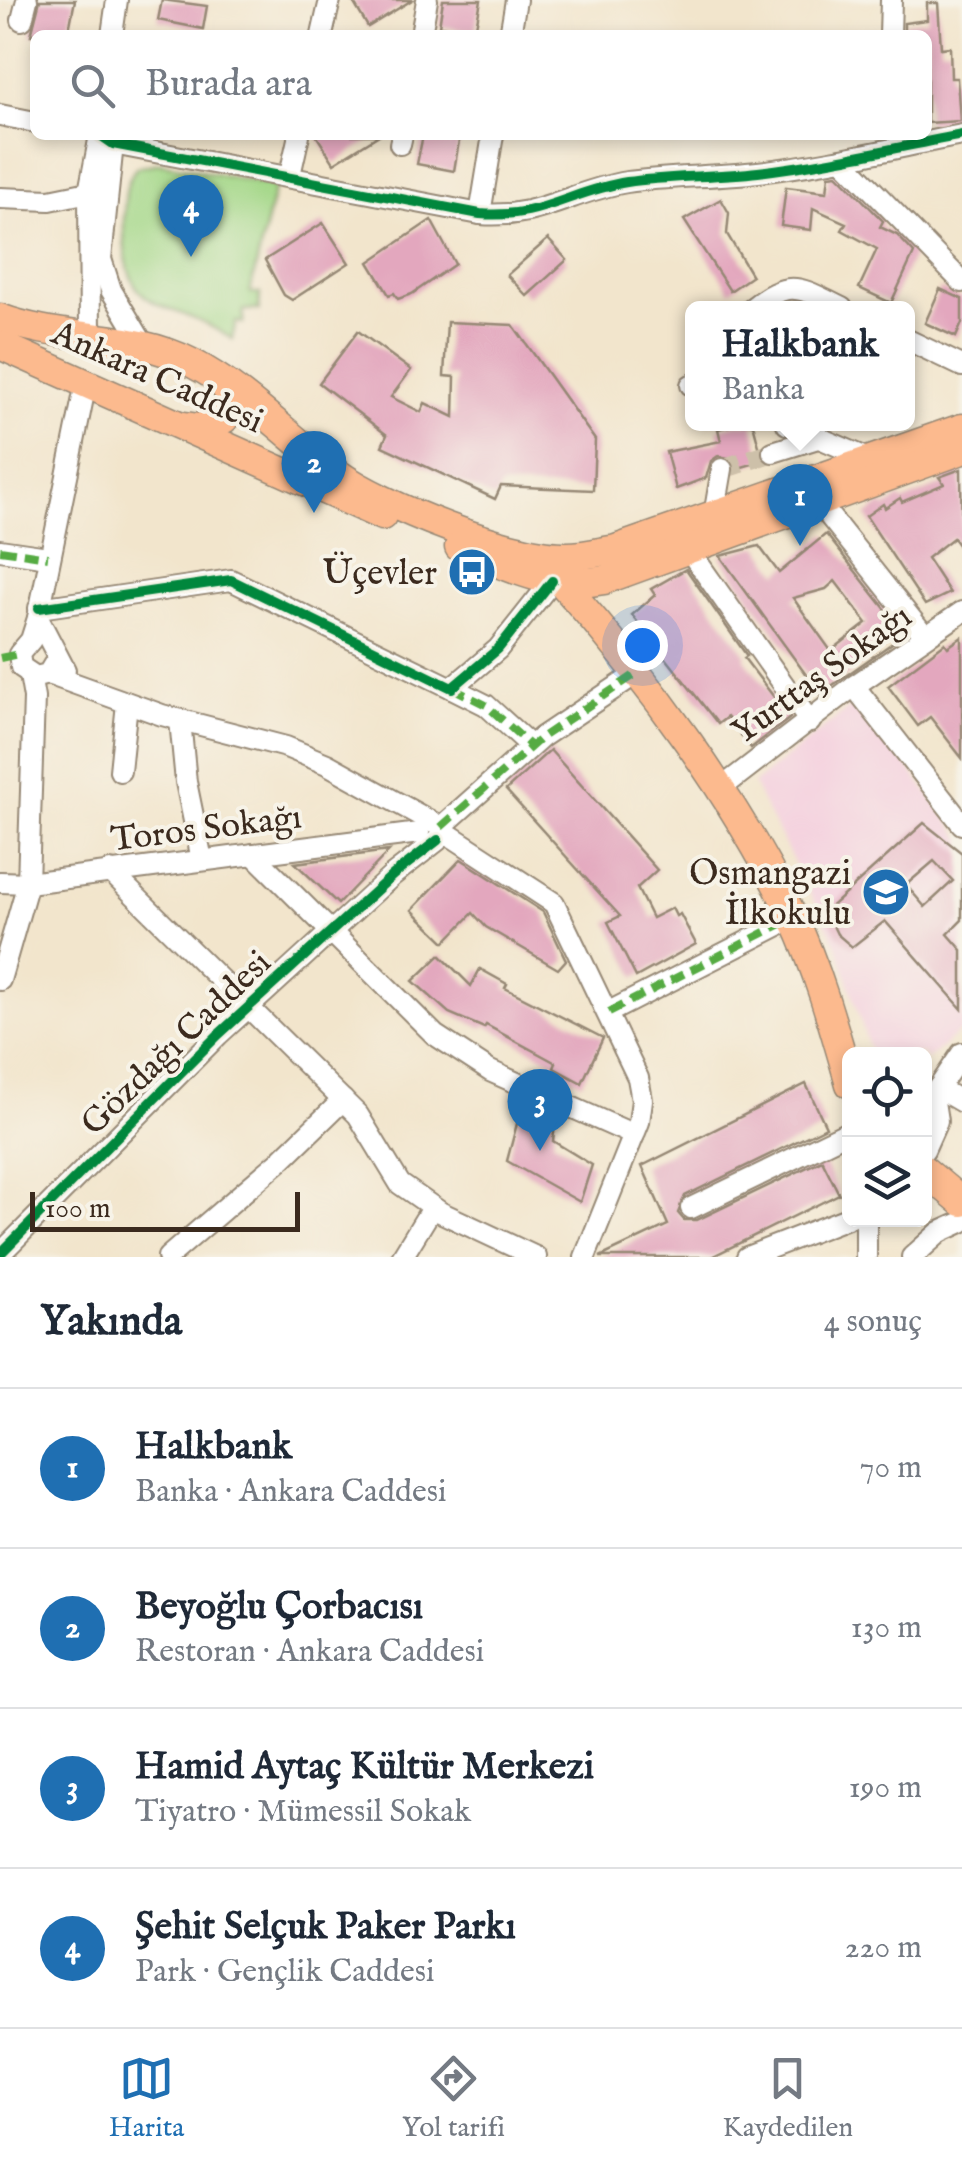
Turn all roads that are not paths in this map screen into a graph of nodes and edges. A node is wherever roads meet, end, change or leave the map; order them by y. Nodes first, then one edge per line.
1 (116, 0) edge
2 (330, 0) edge
3 (427, 0) edge
4 (516, 0) edge
5 (891, 0) edge
6 (113, 30) edge
7 (323, 30) edge
8 (423, 30) edge
9 (511, 30) edge
10 (890, 30) edge
11 (0, 115) edge
12 (30, 121) edge
13 (962, 135) edge
14 (932, 138) edge
15 (103, 140) edge
16 (104, 140) edge
17 (114, 140) edge
18 (298, 140) edge
19 (493, 140) edge
20 (914, 140) edge
21 (886, 143) edge
22 (842, 160) junction
23 (290, 175) junction
24 (90, 192) junction
25 (0, 198) edge
26 (480, 214) junction
27 (962, 282) edge
28 (761, 301) edge
29 (826, 301) edge
30 (0, 318) edge
31 (90, 336) junction
32 (915, 343) edge
33 (0, 345) edge
34 (146, 347) junction
35 (962, 366) edge
36 (221, 381) junction
37 (86, 383) junction
38 (184, 426) junction
39 (962, 428) edge
40 (805, 431) edge
41 (820, 437) junction
42 (962, 450) edge
43 (773, 452) tunnel mouth
44 (870, 460) junction
45 (722, 469) dead end
46 (819, 502) junction
47 (714, 516) junction
48 (0, 550) edge
49 (689, 550) junction
50 (48, 558) junction
51 (557, 582) junction
52 (962, 612) edge
53 (38, 613) junction
54 (925, 636) junction
55 (35, 660) edge
56 (636, 674) junction
57 (854, 686) junction
58 (452, 688) junction
59 (128, 704) junction
60 (180, 720) junction
61 (810, 722) junction
62 (531, 746) junction
63 (120, 771) dead end
64 (720, 788) junction
65 (962, 824) edge
66 (431, 832) junction
67 (253, 854) junction
68 (202, 860) junction
69 (110, 870) junction
70 (0, 882) edge
71 (28, 883) junction
72 (793, 918) junction
73 (329, 934) junction
74 (0, 980) edge
75 (247, 1008) junction
76 (609, 1012) junction
77 (962, 1054) edge
78 (842, 1057) edge
79 (932, 1097) edge
80 (343, 1100) junction
81 (962, 1102) edge
82 (932, 1133) edge
83 (634, 1135) junction
84 (842, 1136) edge
85 (932, 1177) edge
86 (962, 1202) edge
87 (432, 1208) junction
88 (691, 1208) dead end
89 (842, 1220) edge
90 (962, 1222) edge
91 (866, 1227) edge
92 (1, 1254) edge
93 (168, 1257) edge
94 (402, 1257) edge
95 (536, 1257) edge
96 (585, 1257) edge
97 (747, 1257) edge
98 (866, 1257) edge
99 (912, 1257) edge

1 - 6 street
2 - 7 street
3 - 8 street
4 - 9 street
5 - 10 street
11 - 12 street
13 - 14 street
15 - 24 street
16 - 34 street
17 - 23 street
18 - 23 street
19 - 26 street
20 - 21 street
21 - 22 street
22 - 26 street
22 - 27 street
23 - 26 street
24 - 25 street
24 - 31 street
28 - 29 street
30 - 31 main road, Ankara Caddesi
31 - 34 main road, Ankara Caddesi
31 - 37 main road
32 - 35 street
33 - 37 main road, Ankara Caddesi
34 - 36 main road, Ankara Caddesi
36 - 38 main road
36 - 47 main road, Ankara Caddesi
37 - 38 main road, Ankara Caddesi
37 - 50 street
38 - 51 main road, Ankara Caddesi
39 - 44 main road, Ankara Caddesi
40 - 41 street
41 - 43 street
41 - 44 street
42 - 46 main road, Ankara Caddesi
44 - 47 main road, Ankara Caddesi
45 - 47 street
46 - 49 main road, Ankara Caddesi
46 - 54 street
48 - 50 street
49 - 51 main road, Ankara Caddesi
49 - 61 street
50 - 53 street
51 - 56 main road
51 - 58 street
52 - 54 street, Yurttaş Sokağı
53 - 55 street
53 - 58 street
54 - 57 street, Yurttaş Sokağı
55 - 59 street
55 - 71 street
56 - 62 street, Gözdağı Caddesi
56 - 64 main road
57 - 61 street, Yurttaş Sokağı
57 - 65 street
58 - 62 street
59 - 60 street
59 - 63 street
60 - 66 street
60 - 68 street
61 - 64 street, Yurttaş Sokağı
62 - 66 street, Gözdağı Caddesi
64 - 72 main road
66 - 67 street, Toros Sokağı
66 - 73 street, Gözdağı Caddesi
66 - 76 street
67 - 68 street, Toros Sokağı
67 - 73 street
68 - 69 street, Toros Sokağı
69 - 71 street, Toros Sokağı
69 - 75 street
70 - 71 street, Toros Sokağı
71 - 74 street
72 - 76 street
72 - 78 main road
73 - 75 street, Gözdağı Caddesi
73 - 83 street
75 - 80 street
75 - 92 street, Gözdağı Caddesi
76 - 83 street
77 - 79 street
79 - 81 street
79 - 82 street
80 - 87 street
80 - 93 street
83 - 96 street
84 - 88 street
85 - 86 main road
87 - 94 street
87 - 95 street
89 - 97 street
90 - 99 street
91 - 98 street

